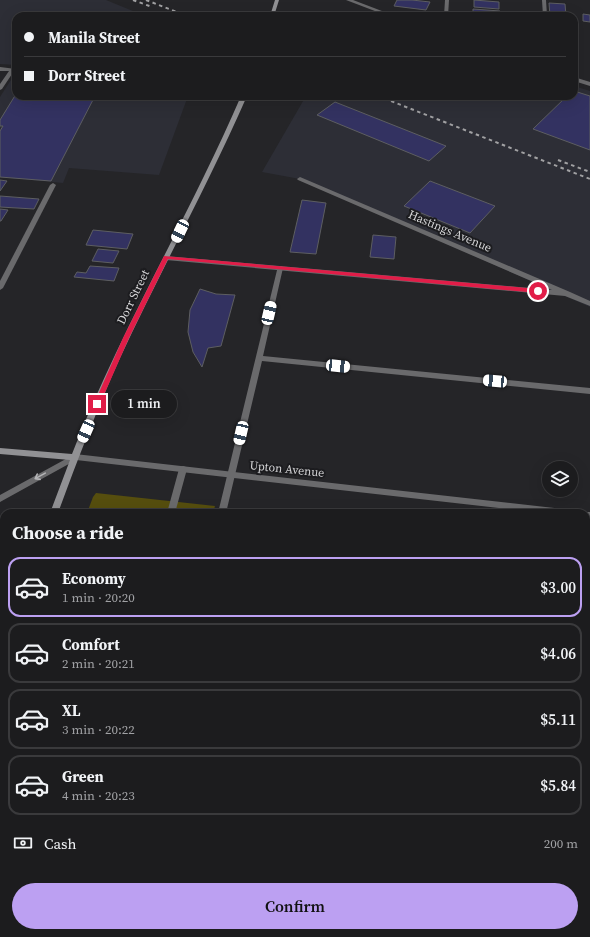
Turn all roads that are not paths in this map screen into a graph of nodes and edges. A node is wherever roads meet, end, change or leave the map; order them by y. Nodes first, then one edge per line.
1 (277, 0) edge
2 (348, 0) edge
3 (447, 0) edge
4 (544, 0) edge
5 (273, 12) edge
6 (382, 12) edge
7 (446, 12) edge
8 (545, 12) edge
9 (0, 69) edge
10 (12, 70) edge
11 (12, 73) edge
12 (578, 80) edge
13 (590, 84) edge
14 (0, 88) edge
15 (242, 100) edge
16 (300, 179) dead end
17 (53, 185) dead end
18 (166, 258) junction
19 (280, 268) junction
20 (0, 288) edge
21 (568, 294) junction
22 (590, 304) edge
23 (259, 358) junction
24 (590, 391) edge
25 (0, 450) edge
26 (74, 457) junction
27 (183, 469) junction
28 (231, 474) junction
29 (0, 499) edge
30 (55, 509) edge
31 (172, 509) edge
32 (223, 509) edge
33 (537, 509) edge

1 - 5 main road
2 - 6 street
3 - 7 street
4 - 8 street
9 - 10 street
11 - 14 street
12 - 13 street
15 - 18 main road, Dorr Street
16 - 21 street, Hastings Avenue
17 - 20 street
18 - 19 street
18 - 26 main road, Dorr Street
19 - 21 street
19 - 23 street
21 - 22 street, Hastings Avenue
23 - 24 street
23 - 28 street
25 - 26 main road, Upton Avenue
26 - 27 street, Upton Avenue
26 -> 29 street
26 - 30 main road, Dorr Street
27 - 28 street, Upton Avenue
27 - 31 street
28 - 32 street
28 - 33 street, Upton Avenue

